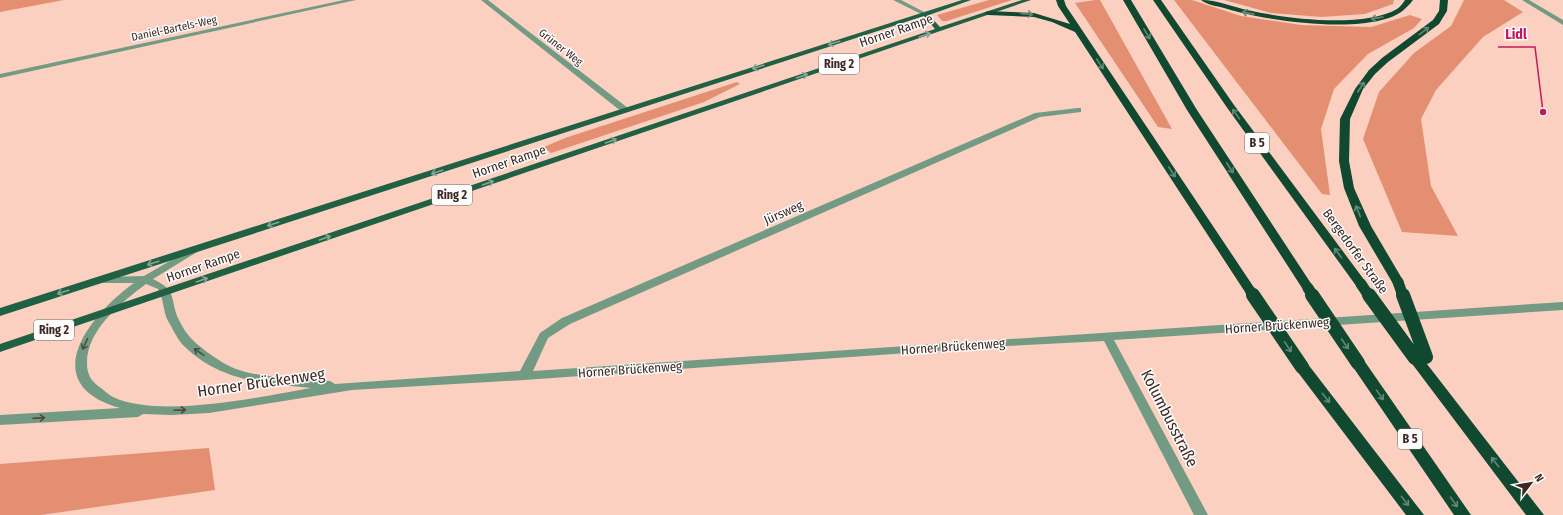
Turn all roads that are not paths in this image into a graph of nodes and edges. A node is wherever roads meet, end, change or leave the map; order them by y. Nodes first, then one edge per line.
1 (353, 0) edge
2 (484, 0) edge
3 (896, 0) edge
4 (968, 0) edge
5 (1028, 0) edge
6 (1060, 0) edge
7 (1127, 0) edge
8 (1157, 0) edge
9 (1205, 0) edge
10 (1409, 0) edge
11 (1444, 0) edge
12 (1525, 0) edge
13 (988, 13) junction
14 (925, 14) junction
15 (1563, 24) edge
16 (939, 30) junction
17 (1079, 31) junction
18 (0, 76) edge
19 (625, 110) junction
20 (1078, 110) dead end
21 (203, 246) junction
22 (145, 279) junction
23 (100, 280) junction
24 (165, 292) junction
25 (1563, 306) edge
26 (0, 312) edge
27 (108, 312) junction
28 (1107, 337) junction
29 (0, 348) edge
30 (1420, 358) junction
31 (524, 376) junction
32 (344, 386) junction
33 (158, 411) junction
34 (0, 420) edge
35 (1201, 515) edge
36 (1416, 515) edge
37 (1463, 515) edge
38 (1536, 515) edge

1 - 18 street, Daniel-Bartels-Weg
2 - 19 street, Grüner Weg
3 - 14 street
4 - 14 main road, Horner Rampe / Ring 2
5 - 13 main road, Horner Rampe / Ring 2
6 - 17 highway
7 -> 37 highway, B 5, bridge
30 -> 8 highway, Bergedorfer Straße / B 5, bridge
10 -> 9 highway
30 -> 11 highway, bridge
12 - 15 street
13 - 16 main road, Horner Rampe / Ring 2
13 -> 17 highway
14 - 16 main road
14 -> 19 main road, Horner Rampe / Ring 2
24 -> 16 main road, Horner Rampe / Ring 2
17 -> 36 highway, bridge
19 -> 21 main road, Horner Rampe / Ring 2
20 - 31 street, Jürsweg
21 - 22 street, Horner Brückenweg
21 -> 23 main road, Horner Rampe / Ring 2
22 - 23 street, Horner Brückenweg
22 - 24 street
22 - 27 street, Horner Brückenweg
23 -> 26 main road, Horner Rampe / Ring 2
24 - 27 main road, Horner Rampe / Ring 2
32 -> 24 street, Horner Brückenweg
25 - 28 street, Horner Brückenweg
27 - 29 main road, Horner Rampe / Ring 2
27 -> 33 street, Horner Brückenweg
28 - 31 street, Horner Brückenweg
28 - 35 street, Kolumbusstraße
38 -> 30 highway, Bergedorfer Straße / B 5
31 - 32 street, Horner Brückenweg
33 -> 32 street, Horner Brückenweg
34 -> 33 street, Horner Brückenweg

